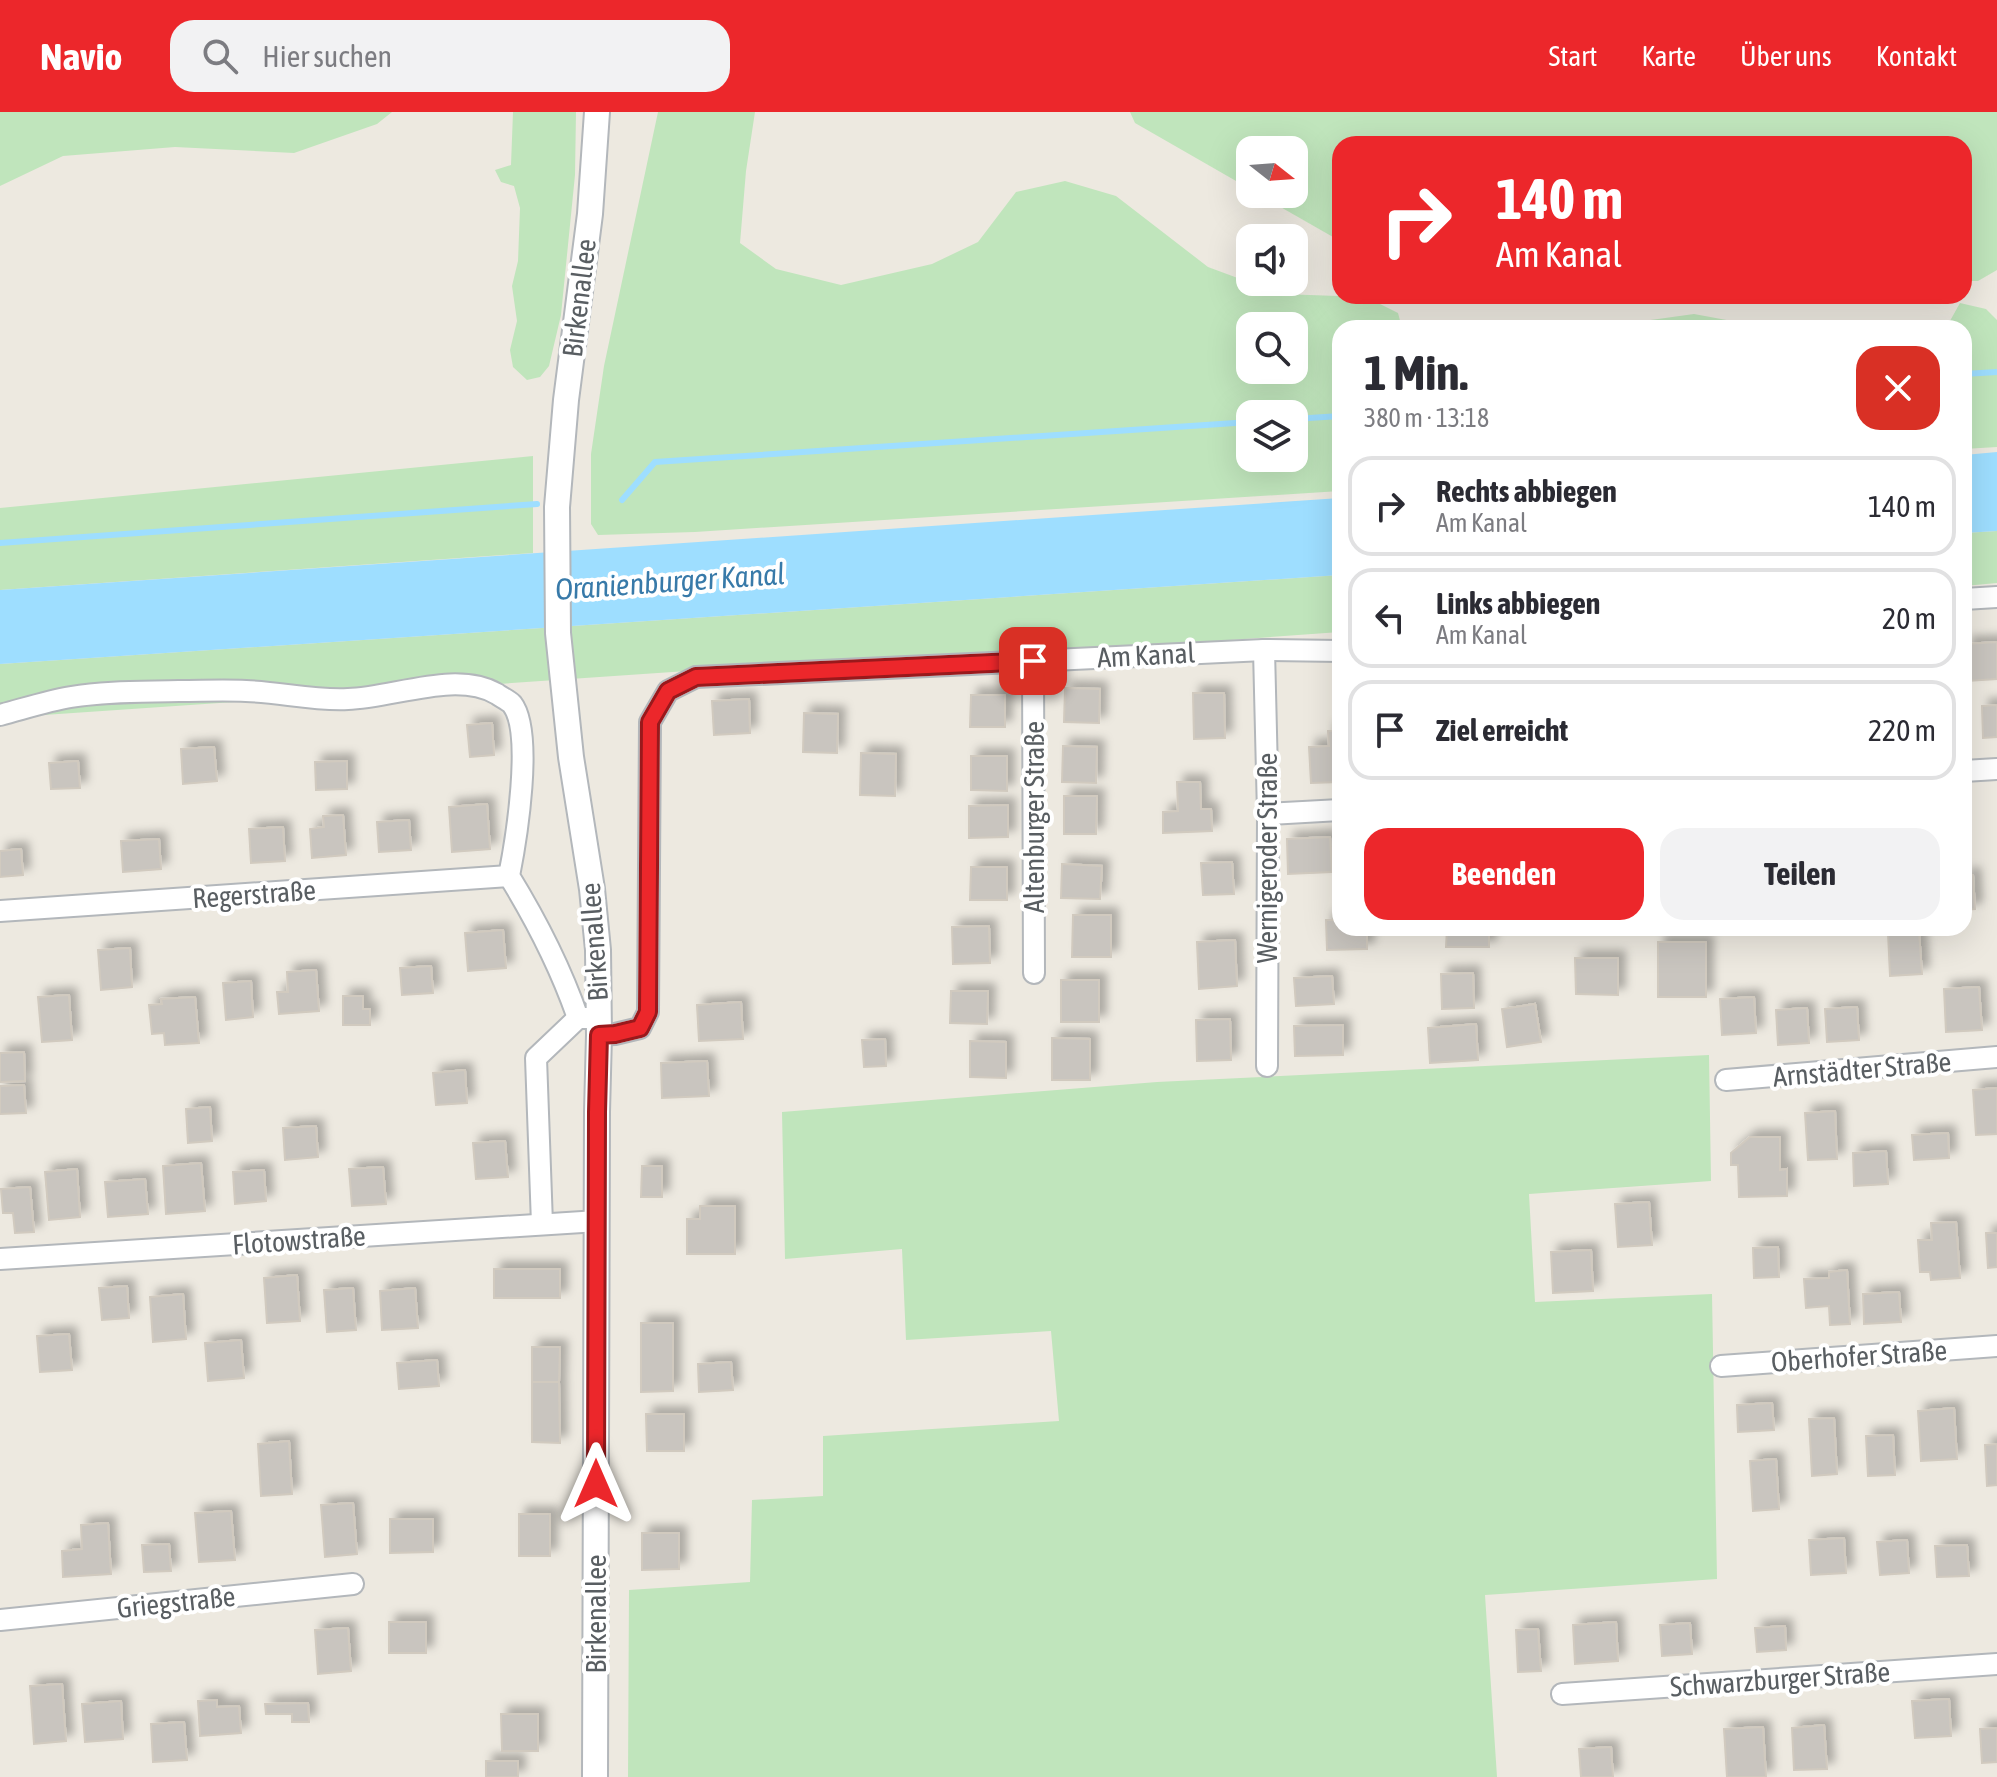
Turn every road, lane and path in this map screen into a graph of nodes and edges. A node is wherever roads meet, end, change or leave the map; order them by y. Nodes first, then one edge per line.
1 (597, 112) edge
2 (1997, 597) edge
3 (1972, 599) edge
4 (1264, 650) junction
5 (1332, 651) edge
6 (1033, 661) junction
7 (0, 715) edge
8 (1997, 769) edge
9 (1972, 771) edge
10 (1332, 810) edge
11 (1268, 814) junction
12 (509, 876) junction
13 (0, 911) edge
14 (1034, 973) dead end
15 (592, 1024) junction
16 (1997, 1057) edge
17 (1267, 1066) dead end
18 (1726, 1080) dead end
19 (598, 1221) junction
20 (542, 1224) junction
21 (0, 1259) edge
22 (1997, 1346) edge
23 (1721, 1366) dead end
24 (353, 1584) dead end
25 (0, 1620) edge
26 (1997, 1664) edge
27 (1562, 1694) dead end
28 (595, 1777) edge

1 - 15 street, Birkenallee
2 - 3 street
4 - 5 street, Am Kanal
4 - 6 street, Am Kanal
4 - 11 street, Wernigeroder Straße
6 - 14 street, Altenburger Straße
6 - 15 street, Am Kanal
7 - 12 street
8 - 9 street
10 - 11 street
11 - 17 street, Wernigeroder Straße
12 - 13 street, Regerstraße
12 - 15 street
15 - 19 street, Birkenallee
15 - 20 street
16 - 18 street, Arnstädter Straße
19 - 20 street, Flotowstraße
19 - 28 street, Birkenallee
20 - 21 street, Flotowstraße
22 - 23 street, Oberhofer Straße
24 - 25 street, Griegstraße
26 - 27 street, Schwarzburger Straße

